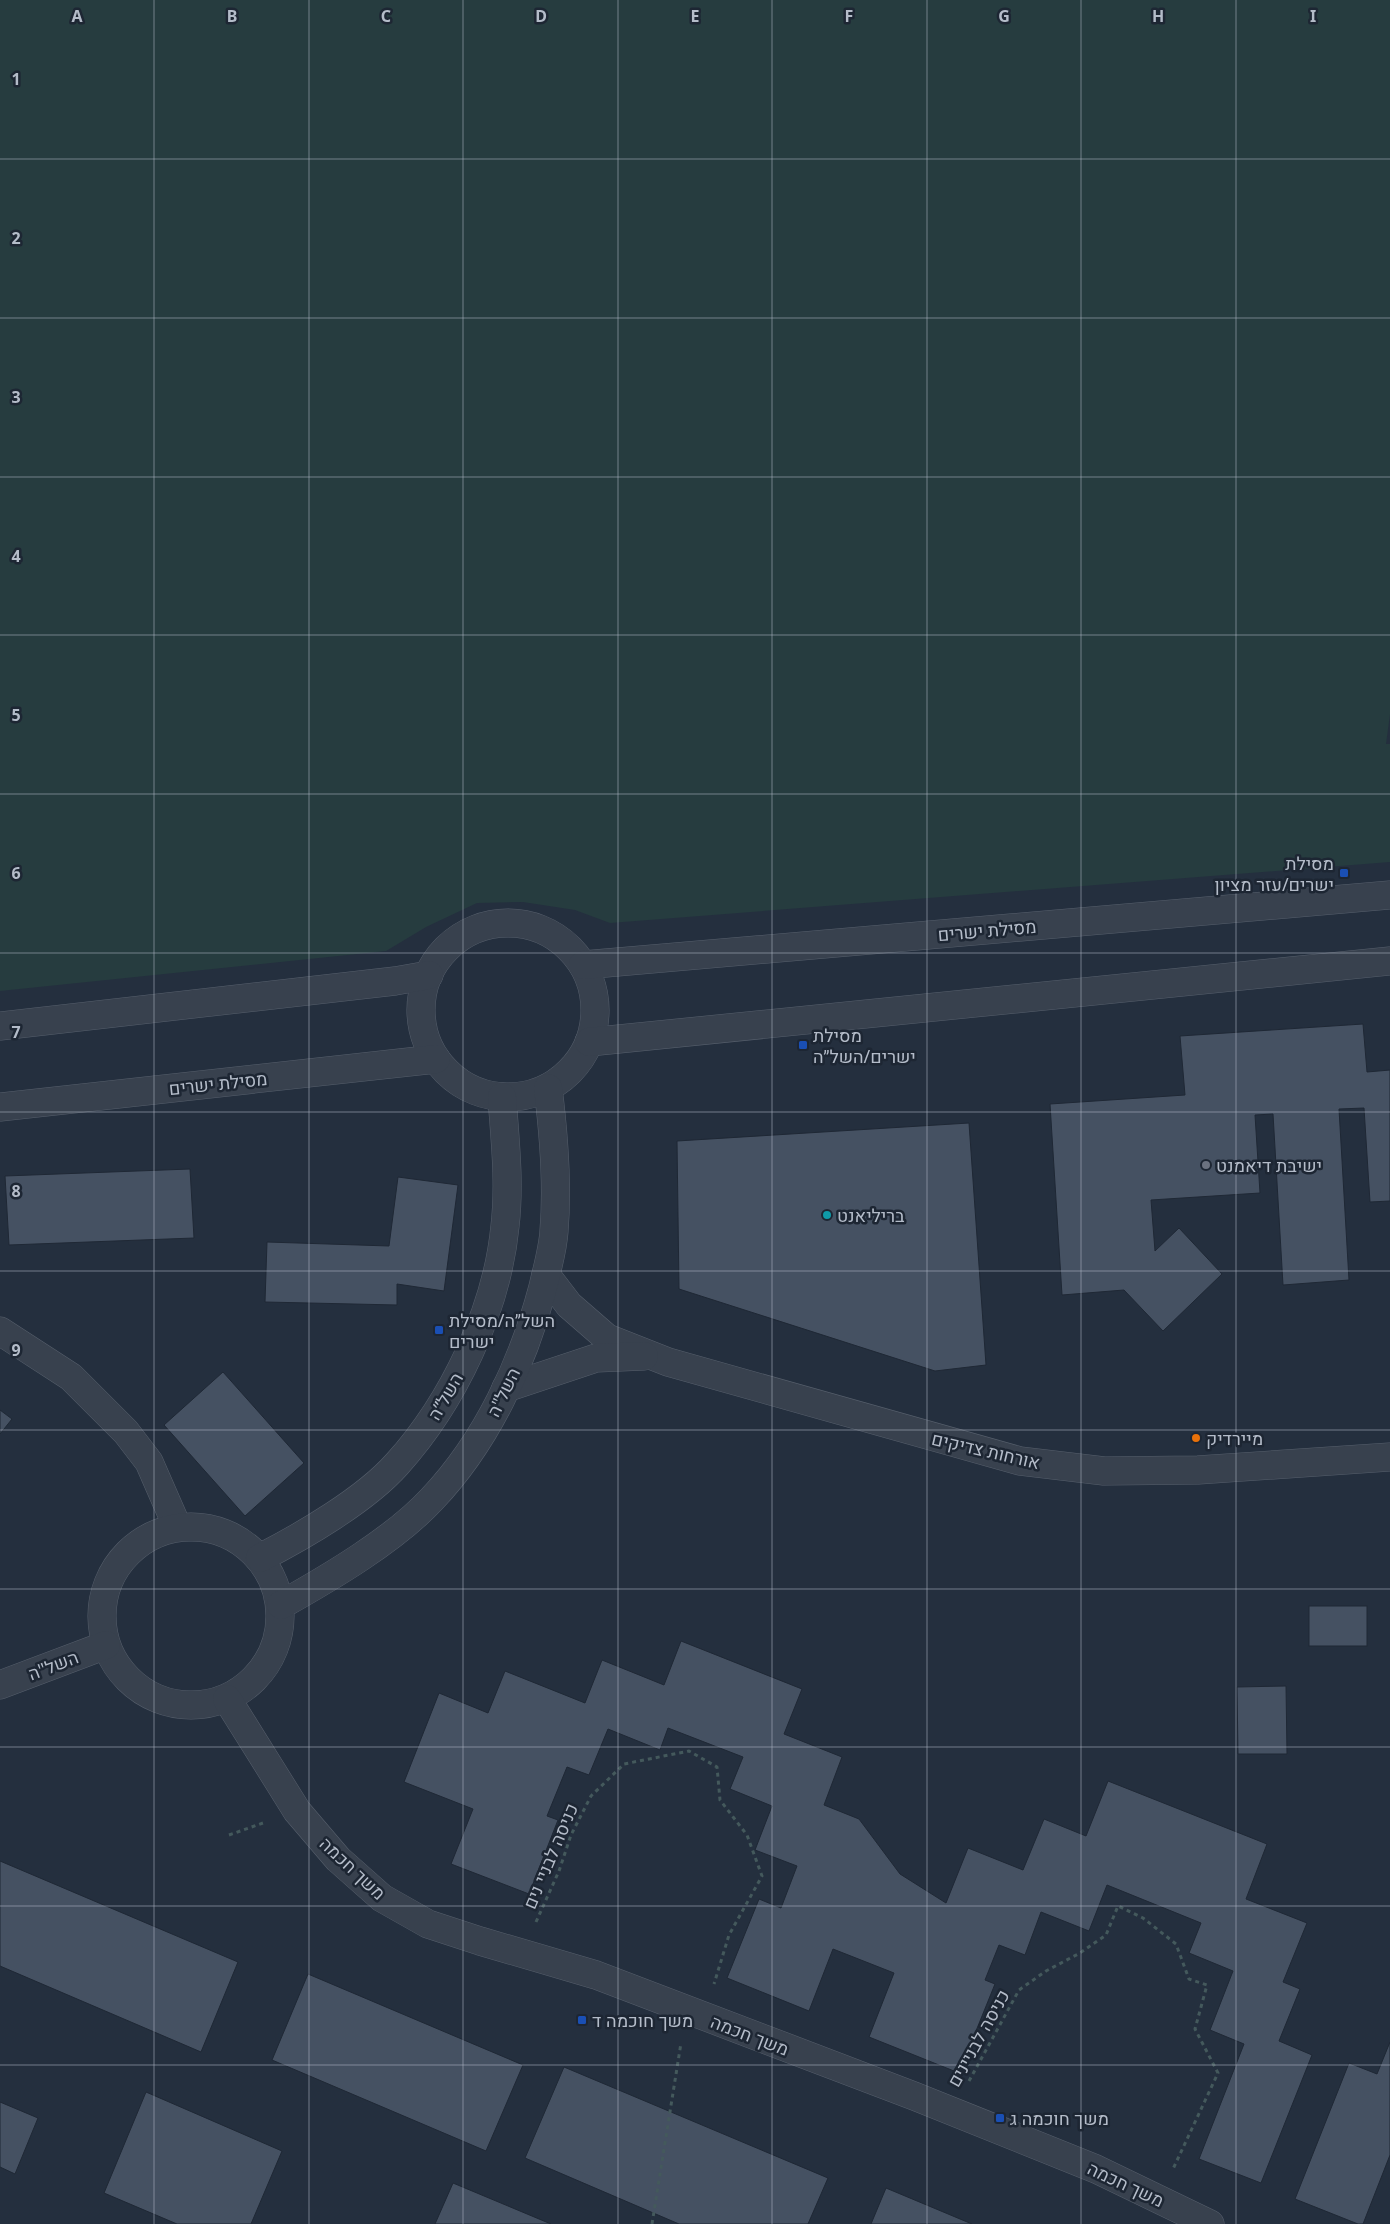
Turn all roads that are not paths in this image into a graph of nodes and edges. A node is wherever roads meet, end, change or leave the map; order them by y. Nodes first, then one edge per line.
1 (1390, 894) edge
2 (1390, 961) edge
3 (583, 965) junction
4 (428, 975) junction
5 (0, 1026) edge
6 (589, 1042) junction
7 (436, 1059) junction
8 (548, 1088) junction
9 (502, 1097) junction
10 (0, 1107) edge
11 (546, 1275) junction
12 (0, 1332) edge
13 (653, 1355) junction
14 (506, 1388) junction
15 (1390, 1456) edge
16 (177, 1526) junction
17 (260, 1558) junction
18 (281, 1606) junction
19 (106, 1644) junction
20 (0, 1684) edge
21 (226, 1699) junction
22 (1210, 2224) edge

1 - 3 street, מסילת ישרים
2 - 6 street
3 - 4 street
3 - 6 street
4 - 5 street
4 - 7 street
6 - 8 street
7 - 9 street
7 - 10 street, מסילת ישרים
8 - 9 street
8 - 11 street, השל"ה
9 - 17 street, השל”ה
11 - 13 street, אורחות צדיקים
11 - 14 street, השל"ה
12 - 16 street
13 - 14 street
13 - 15 street, אורחות צדיקים
14 - 18 street, השל"ה
16 - 17 street
16 - 19 street
17 - 18 street
18 - 21 street
19 - 20 street, השל"ה
19 - 21 street
21 - 22 street, משך חכמה

